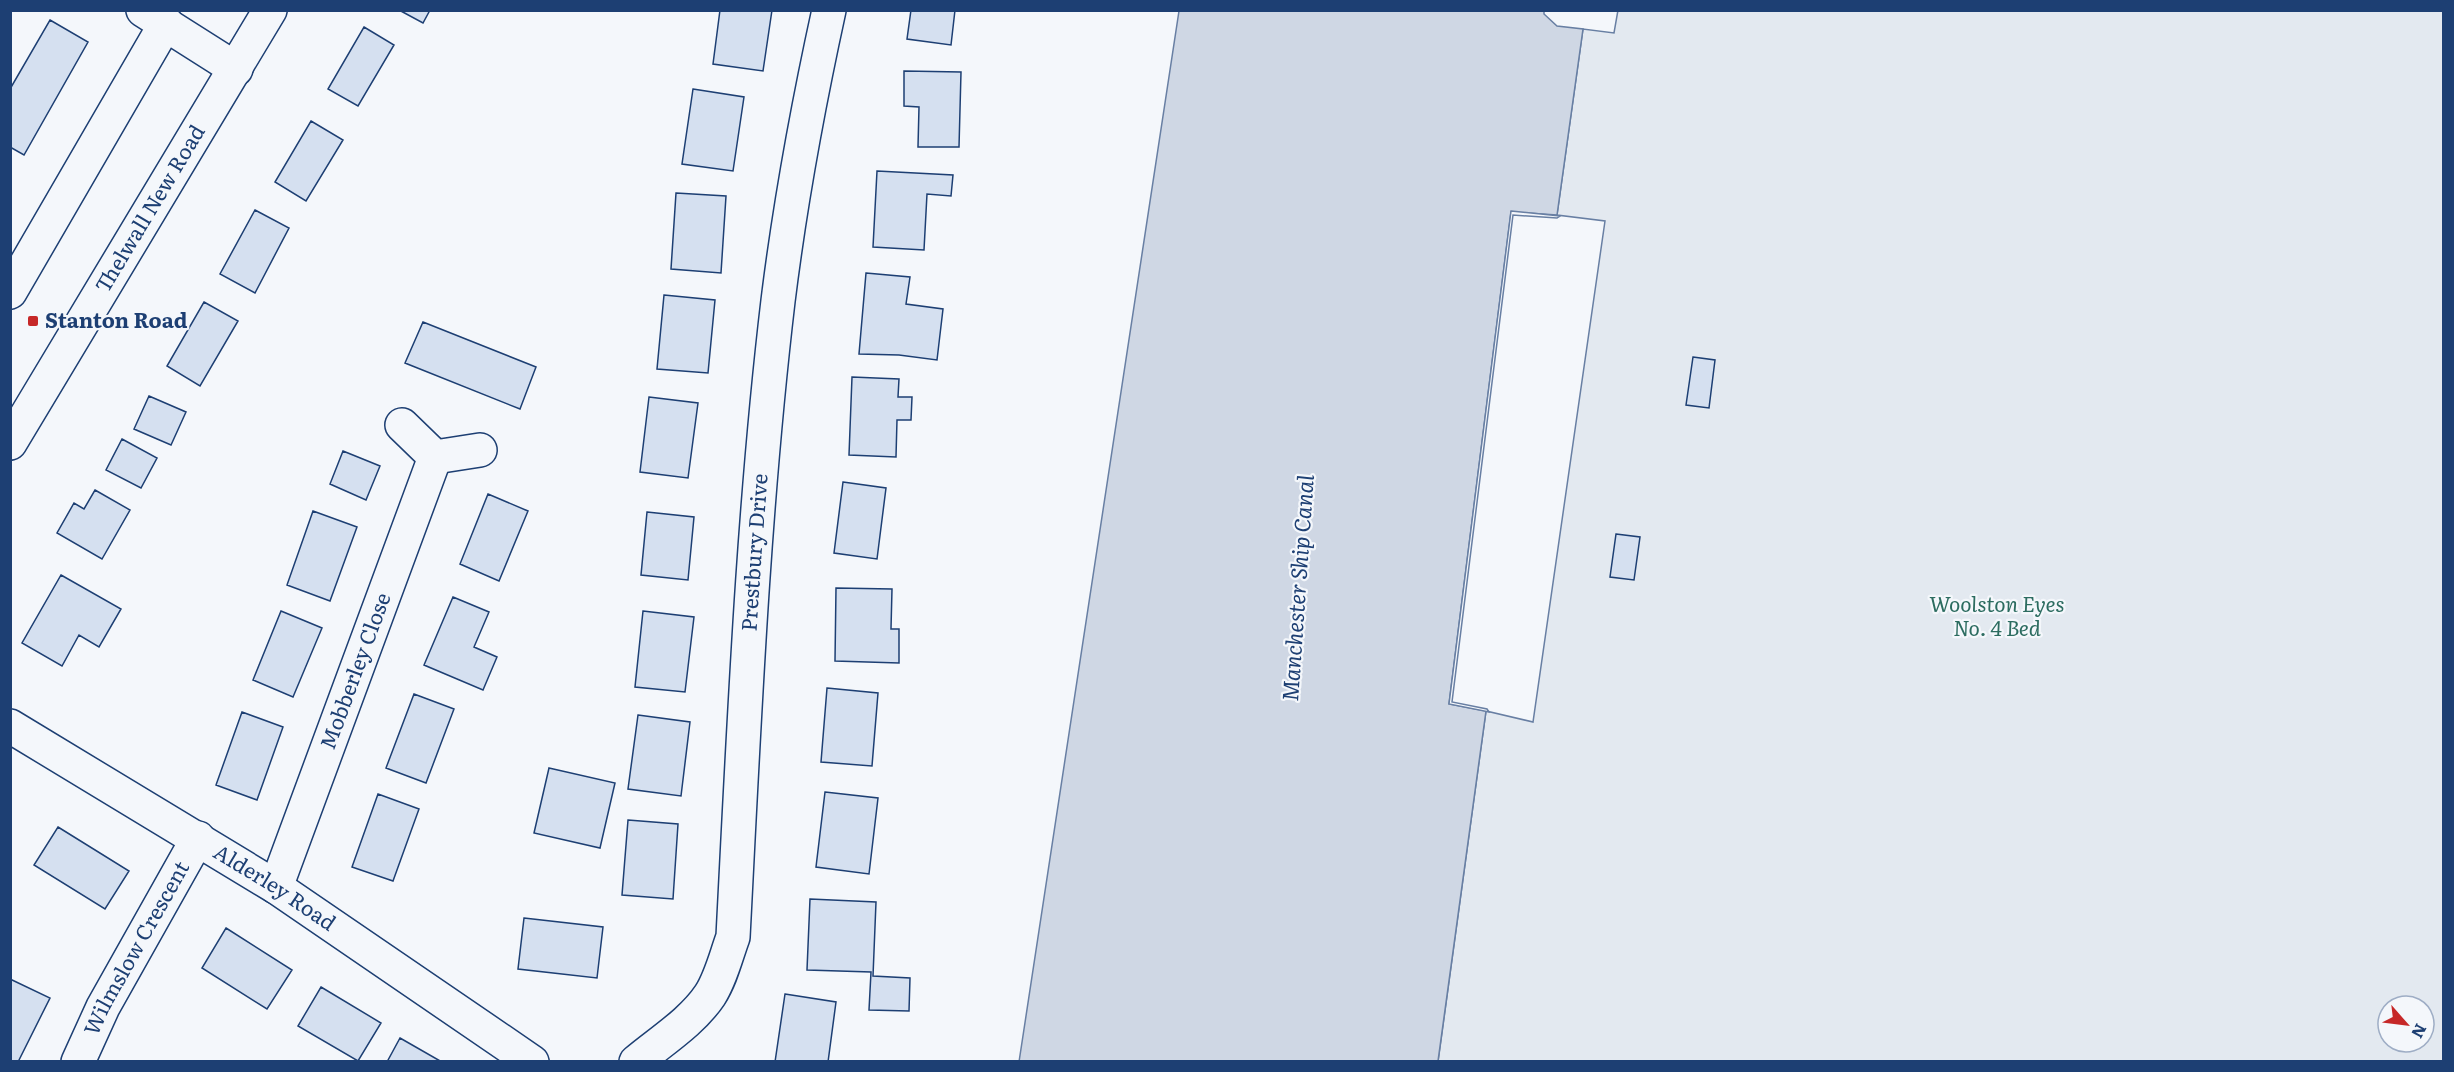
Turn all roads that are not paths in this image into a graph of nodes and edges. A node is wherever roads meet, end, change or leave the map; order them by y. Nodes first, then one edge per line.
1 (270, 10) edge
2 (829, 10) edge
3 (154, 17) edge
4 (236, 69) junction
5 (10, 292) edge
6 (402, 425) dead end
7 (10, 443) edge
8 (480, 450) dead end
9 (435, 457) junction
10 (10, 726) edge
11 (198, 838) junction
12 (276, 887) junction
13 (78, 1062) edge
14 (532, 1062) edge
15 (636, 1062) edge

1 - 4 street, Thelwall New Road
2 - 15 street, Prestbury Drive
3 - 4 street
3 - 5 street
4 - 7 street, Thelwall New Road
6 - 9 street
8 - 9 street
9 - 12 street, Mobberley Close
10 - 11 street, Alderley Road
11 - 12 street, Alderley Road
11 - 13 street, Wilmslow Crescent
12 - 14 street, Alderley Road

